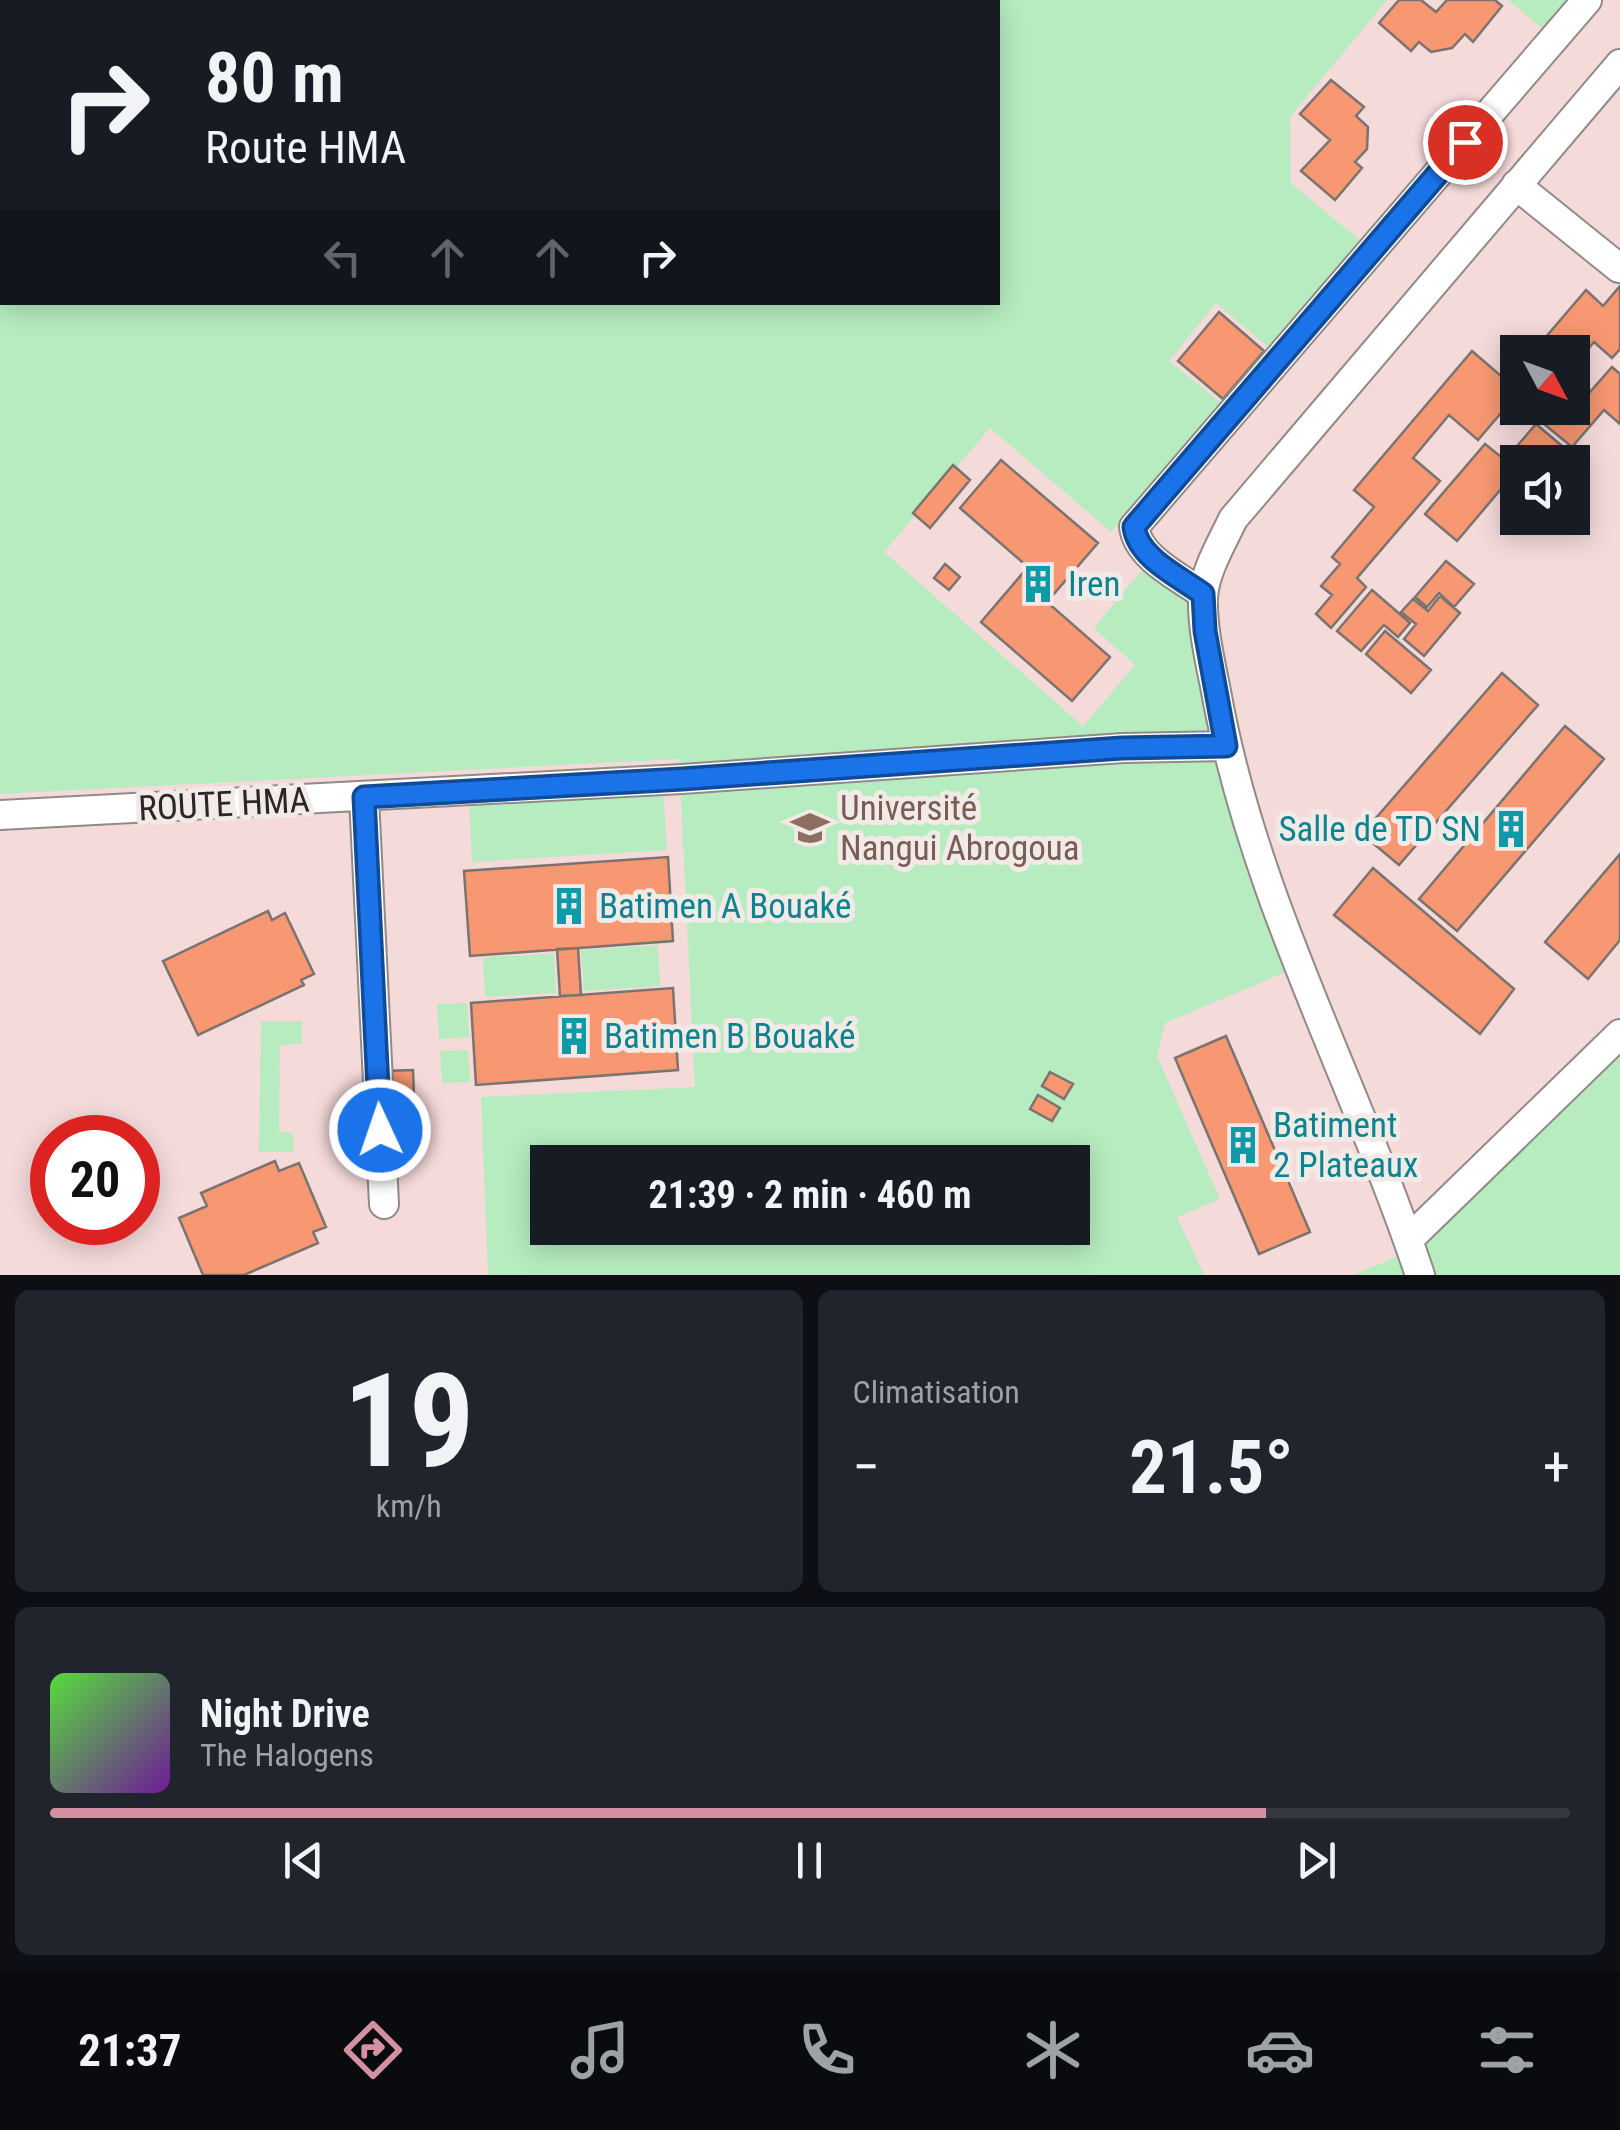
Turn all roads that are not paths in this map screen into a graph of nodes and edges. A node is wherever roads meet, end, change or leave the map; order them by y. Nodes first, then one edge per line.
1 (1587, 0) edge
2 (1620, 64) edge
3 (1516, 185) junction
4 (1620, 268) edge
5 (1203, 594) junction
6 (1226, 746) junction
7 (364, 797) junction
8 (0, 815) edge
9 (1620, 1034) edge
10 (384, 1204) dead end
11 (1408, 1240) junction
12 (1420, 1275) edge

1 - 5 lane
2 - 3 lane
3 - 4 lane
3 - 5 lane
5 - 6 lane
6 - 7 lane, ROUTE HMA
6 - 11 lane
7 - 8 lane, ROUTE HMA
7 - 10 lane
9 - 11 lane
11 - 12 lane

